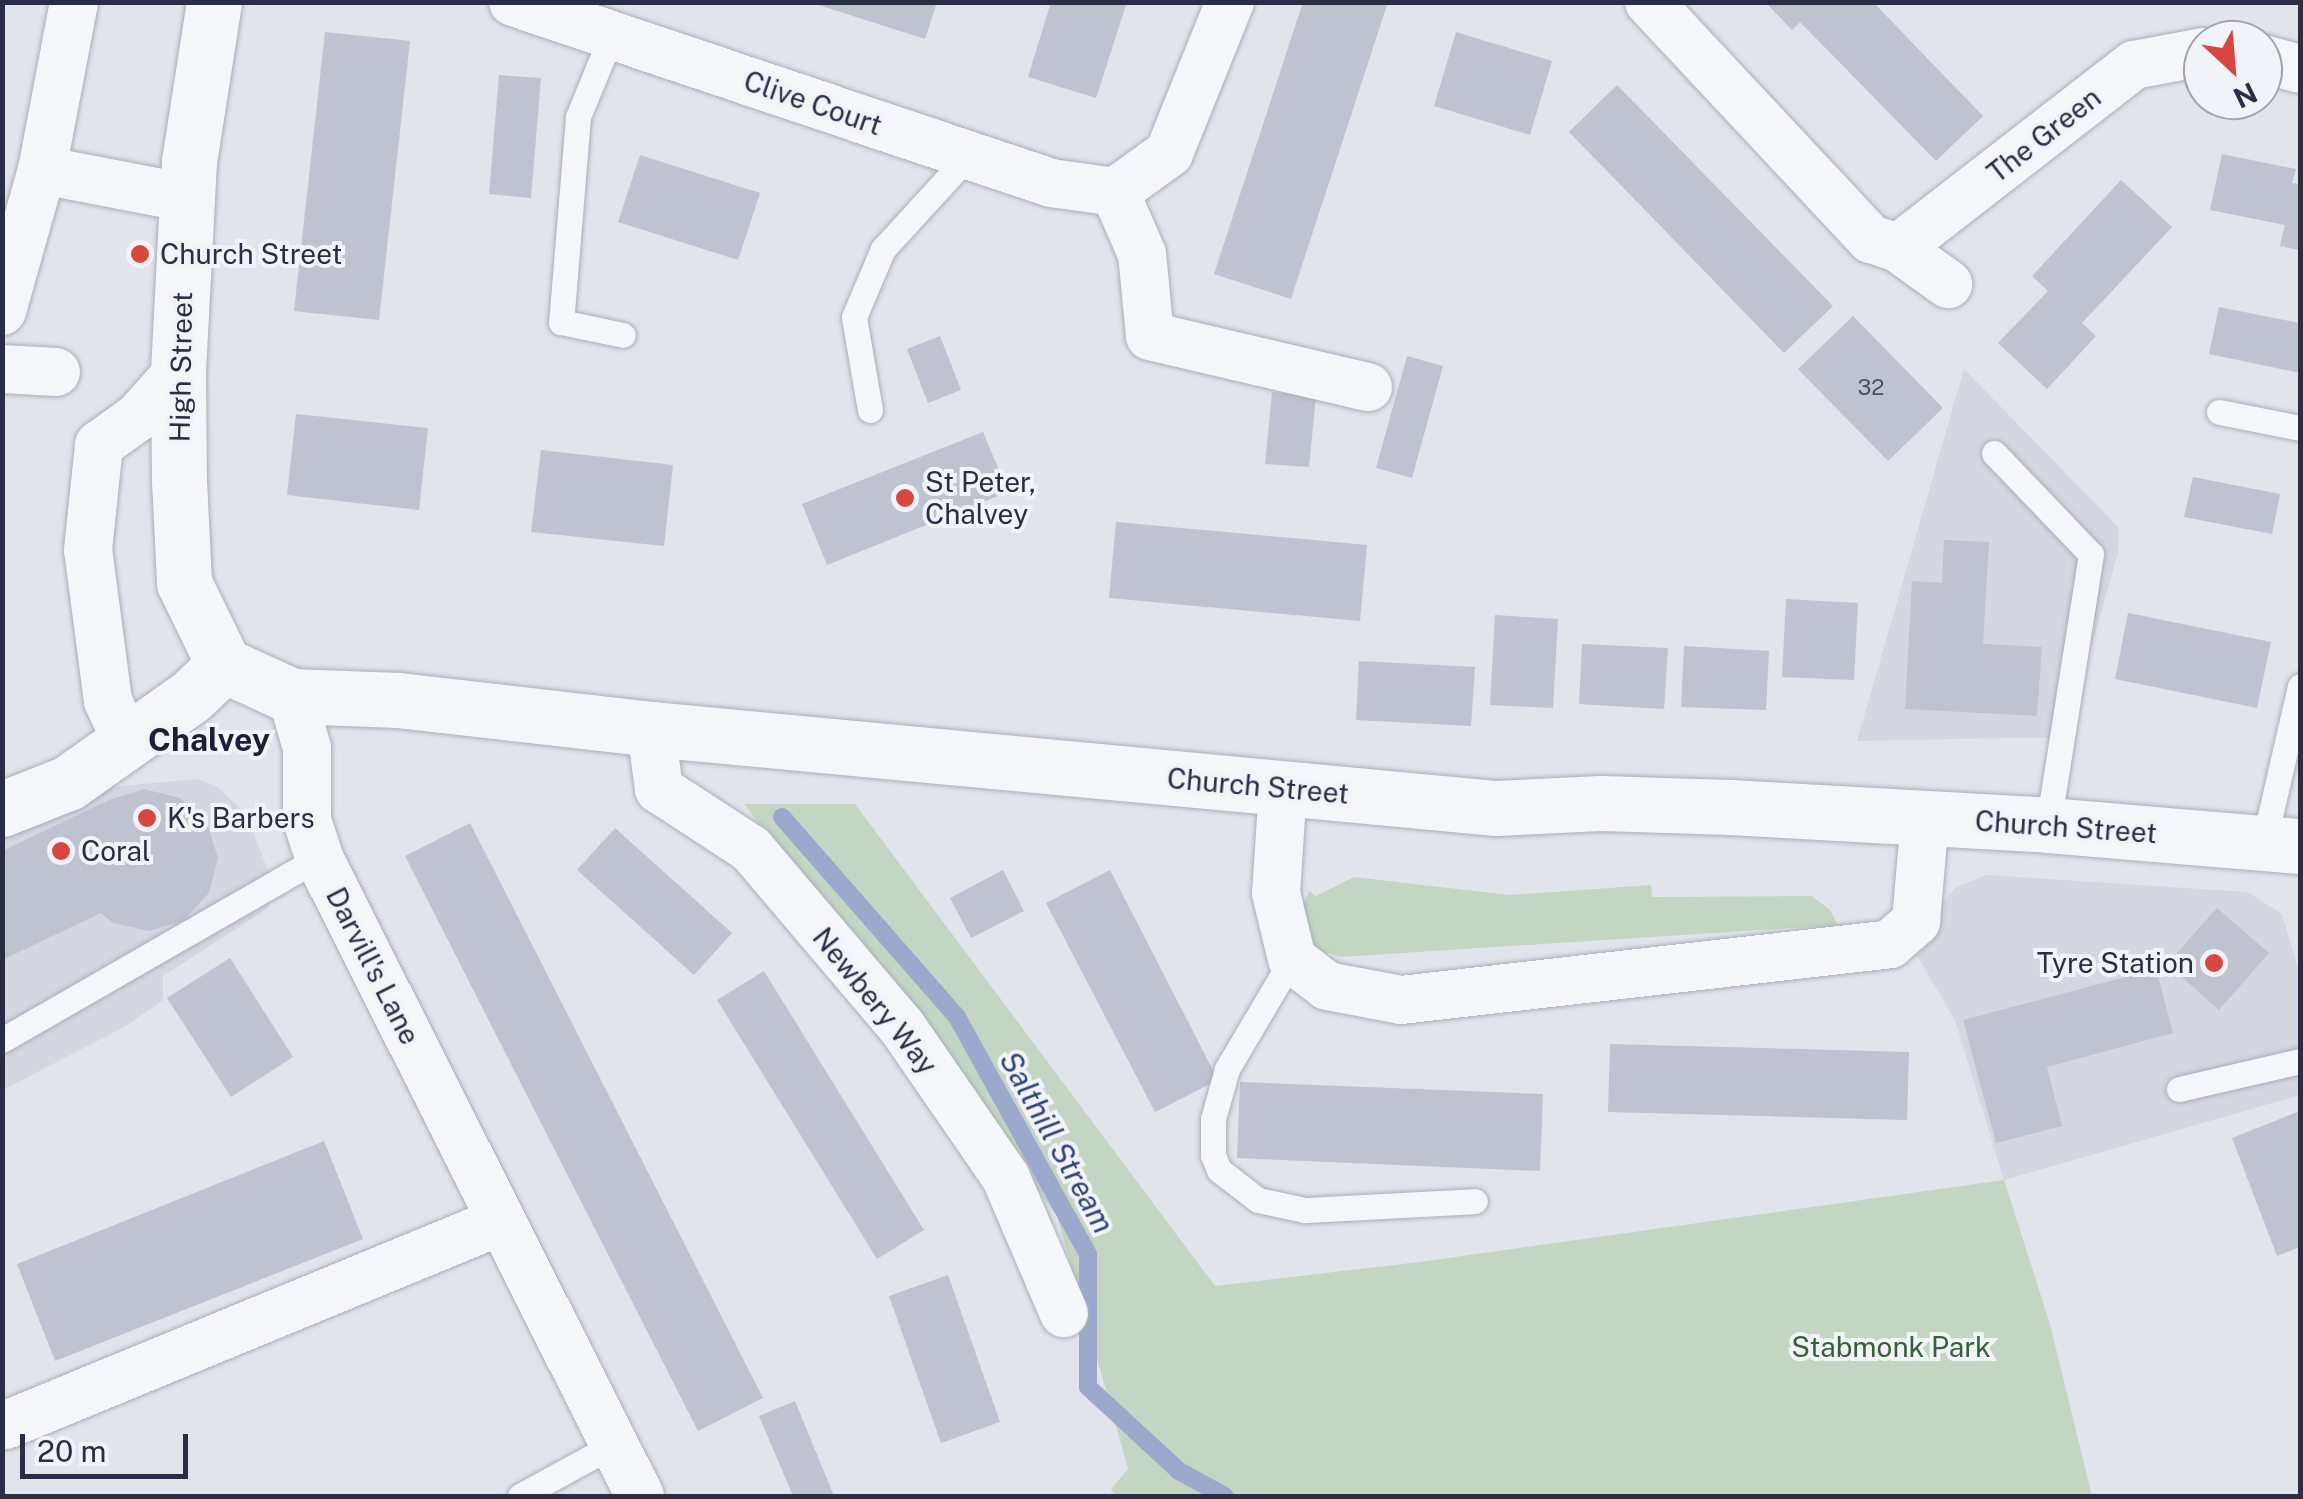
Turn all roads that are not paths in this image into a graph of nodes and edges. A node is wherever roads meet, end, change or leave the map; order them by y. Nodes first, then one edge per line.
1 (74, 2) edge
2 (214, 2) edge
3 (1230, 2) edge
4 (1649, 2) edge
5 (536, 6) edge
6 (612, 34) junction
7 (2183, 56) edge
8 (968, 156) junction
9 (42, 170) junction
10 (1115, 192) junction
11 (188, 198) junction
12 (1898, 248) junction
13 (1948, 284) dead end
14 (2, 312) edge
15 (623, 335) dead end
16 (2, 369) edge
17 (56, 372) dead end
18 (178, 372) junction
19 (1368, 386) dead end
20 (870, 410) dead end
21 (2219, 412) dead end
22 (2300, 428) edge
23 (1994, 453) dead end
24 (224, 665) junction
25 (2300, 686) edge
26 (292, 696) junction
27 (651, 729) junction
28 (126, 742) junction
29 (1283, 788) junction
30 (2, 808) edge
31 (1925, 818) junction
32 (2048, 825) junction
33 (2282, 844) edge
34 (319, 858) junction
35 (1292, 958) junction
36 (2, 1040) edge
37 (2300, 1060) edge
38 (2180, 1088) dead end
39 (1476, 1201) dead end
40 (501, 1222) junction
41 (1064, 1312) dead end
42 (6, 1426) dead end
43 (613, 1445) junction
44 (520, 1496) edge
45 (640, 1496) edge

1 - 9 street
2 - 11 street, High Street
3 - 10 street
4 - 12 street
5 - 6 street, Clive Court
6 - 8 street, Clive Court
6 - 15 lane
7 - 12 street, The Green
8 - 10 street, Clive Court
8 - 20 lane
9 - 11 street
9 - 14 street
10 - 19 street
11 - 18 street, High Street
12 - 13 street
16 - 17 street
18 - 24 street, High Street
18 - 28 street
21 - 22 lane
23 - 32 lane
24 - 26 street, Church Street
24 - 28 street
25 - 33 lane
26 - 27 street, Church Street
26 - 34 street, Darvill's Lane
27 - 29 street, Church Street
27 - 41 street, Newbery Way
28 - 30 street
29 - 31 street, Church Street
29 - 35 street
31 - 32 street, Church Street
31 - 35 street
32 - 33 street, Church Street
34 - 36 lane
34 - 40 street, Darvill's Lane
35 - 39 lane
37 - 38 lane
40 - 42 street
40 - 43 street, Darvill's Lane
43 - 44 lane
43 - 45 street, Darvill's Lane

